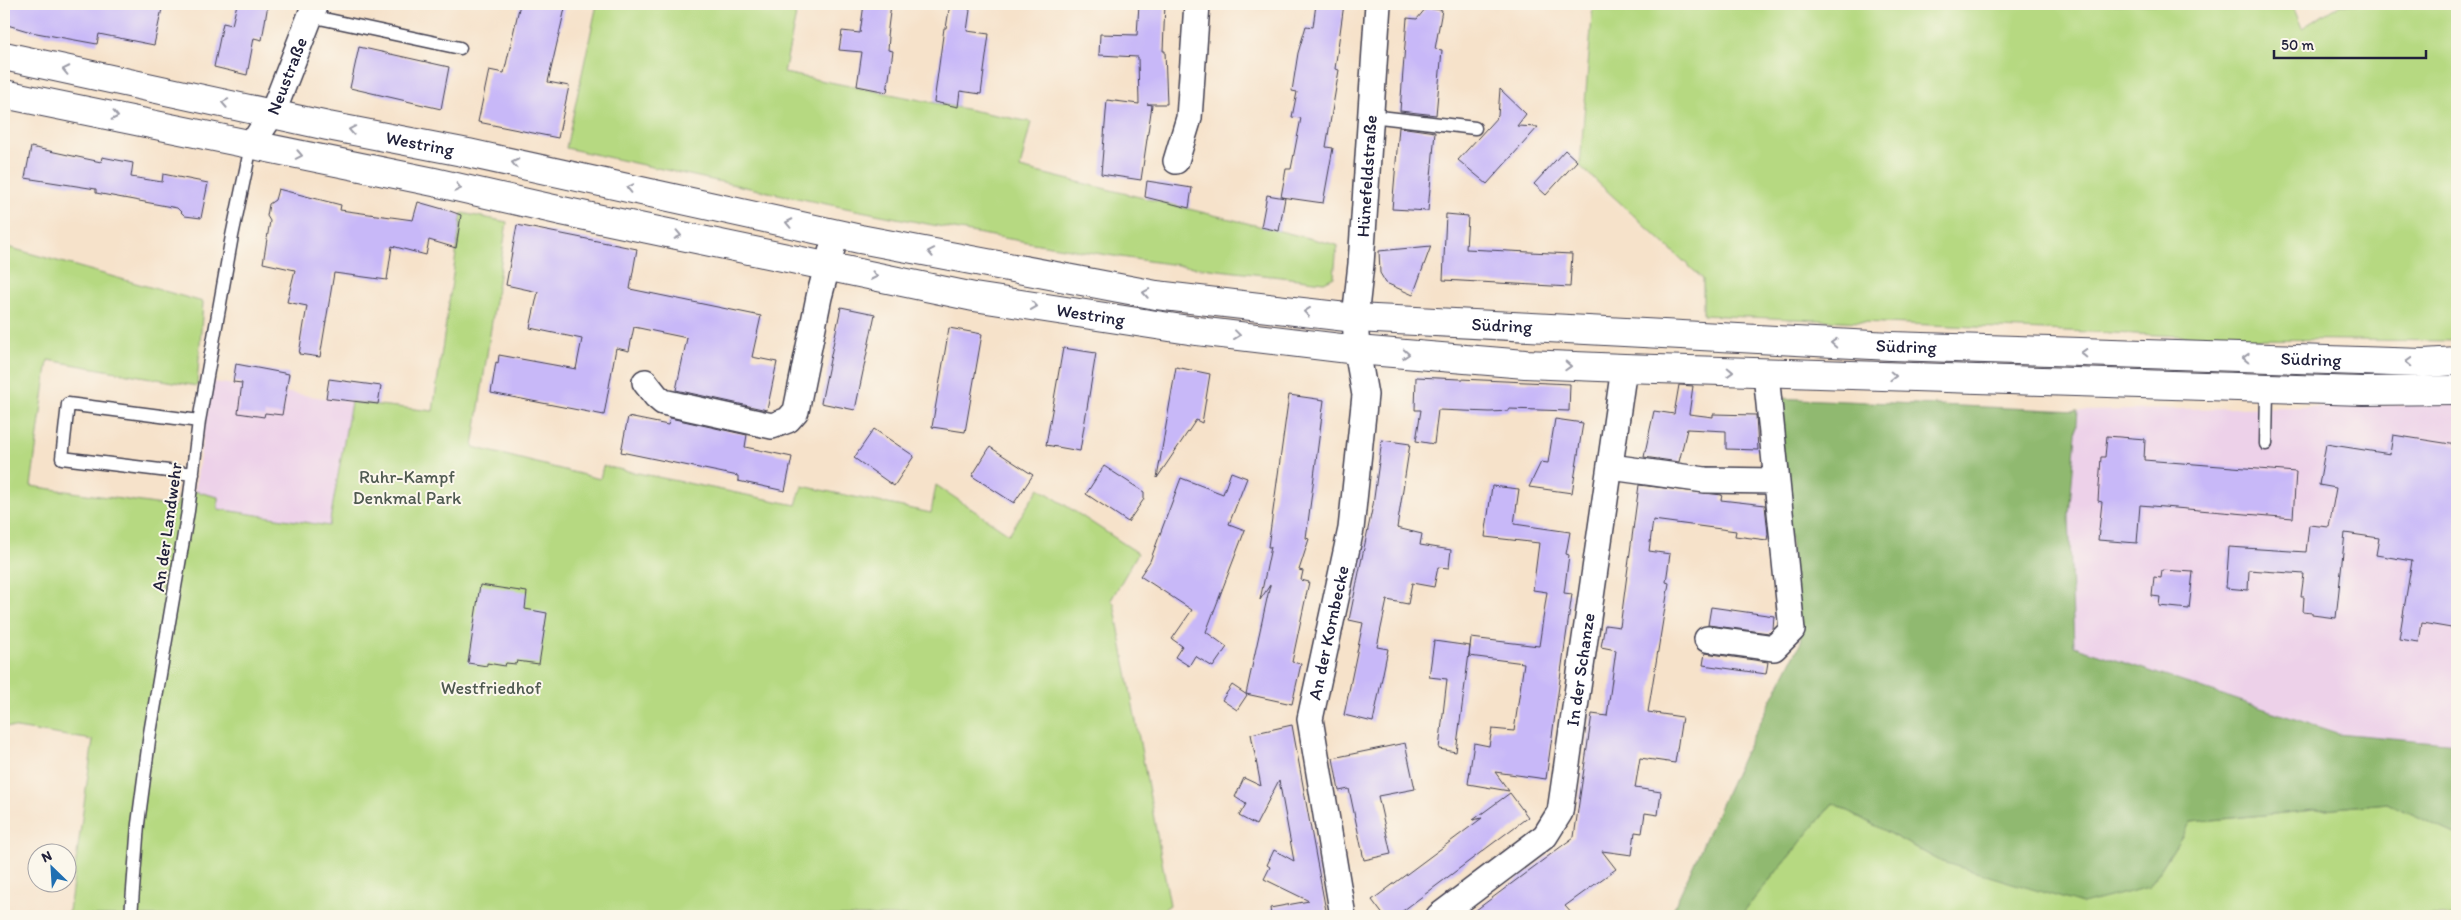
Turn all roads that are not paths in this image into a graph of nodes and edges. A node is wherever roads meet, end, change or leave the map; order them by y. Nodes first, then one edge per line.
1 (1197, 4) edge
2 (1378, 4) edge
3 (313, 10) edge
4 (460, 48) dead end
5 (4, 56) edge
6 (4, 94) edge
7 (272, 112) junction
8 (1371, 116) junction
9 (1475, 128) dead end
10 (251, 146) junction
11 (1176, 161) dead end
12 (836, 234) junction
13 (827, 266) junction
14 (1355, 318) junction
15 (1357, 350) junction
16 (2457, 361) edge
17 (1624, 368) junction
18 (1766, 374) junction
19 (645, 382) dead end
20 (2267, 388) junction
21 (2457, 390) edge
22 (199, 421) junction
23 (2266, 444) dead end
24 (1611, 467) junction
25 (193, 474) junction
26 (1776, 481) junction
27 (1707, 639) dead end
28 (131, 916) edge
29 (1343, 916) edge
30 (1439, 916) edge

1 - 11 street
2 - 8 street, Hünefeldstraße
3 - 4 lane
3 - 7 street, Neustraße
7 -> 5 main road, Westring
6 -> 10 main road, Westring
7 - 10 street, Neustraße
12 -> 7 main road, Westring
8 - 9 lane
8 - 14 street, Hünefeldstraße
10 -> 13 main road, Westring
10 - 22 lane, An der Landwehr
12 - 13 street
14 -> 12 main road, Westring
13 -> 15 main road, Westring
13 - 19 street
14 - 15 street, Hünefeldstraße
16 -> 14 main road, Südring
15 -> 17 main road, Südring
15 - 29 street, An der Kornbecke
17 -> 18 main road, Südring
17 - 24 street, In der Schanze
18 -> 20 main road, Südring
18 - 26 street
20 - 21 main road, Südring
20 - 23 lane
22 - 25 lane, An der Landwehr
22 - 25 lane
24 - 26 street
24 - 30 street, In der Schanze
25 - 28 lane, An der Landwehr
26 - 27 street

